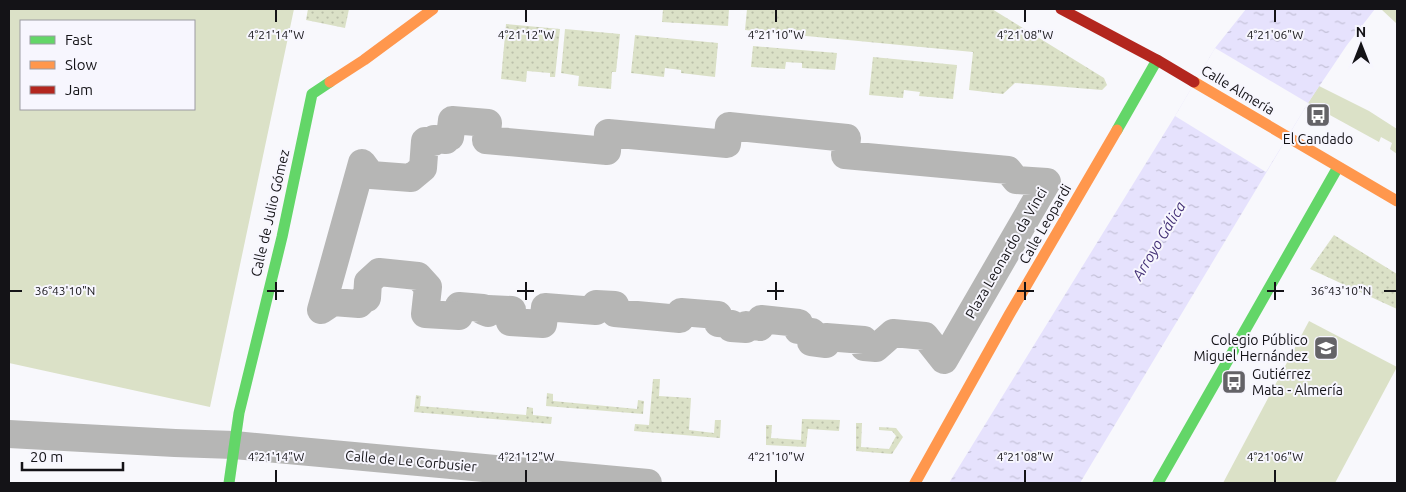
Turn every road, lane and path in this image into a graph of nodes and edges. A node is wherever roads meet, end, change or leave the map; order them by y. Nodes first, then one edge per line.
1 (433, 9) edge
2 (1061, 9) edge
3 (1157, 60) junction
4 (1338, 167) junction
5 (1397, 202) edge
6 (335, 261) joint
7 (9, 434) edge
8 (234, 445) junction
9 (229, 483) edge
10 (648, 483) edge
11 (915, 483) edge
12 (1158, 483) edge

1 - 8 street, Calle de Julio Gómez
2 - 3 street, Calle Almería
3 - 4 street, Calle Almería
3 - 11 street, Calle Leopardi
4 - 5 street, Calle Almería
4 - 12 street
6 - 6 street, Plaza Leonardo da Vinci
7 - 8 street, Calle de Le Corbusier
8 - 9 street, Calle de Julio Gómez
8 - 10 street, Calle de Le Corbusier

